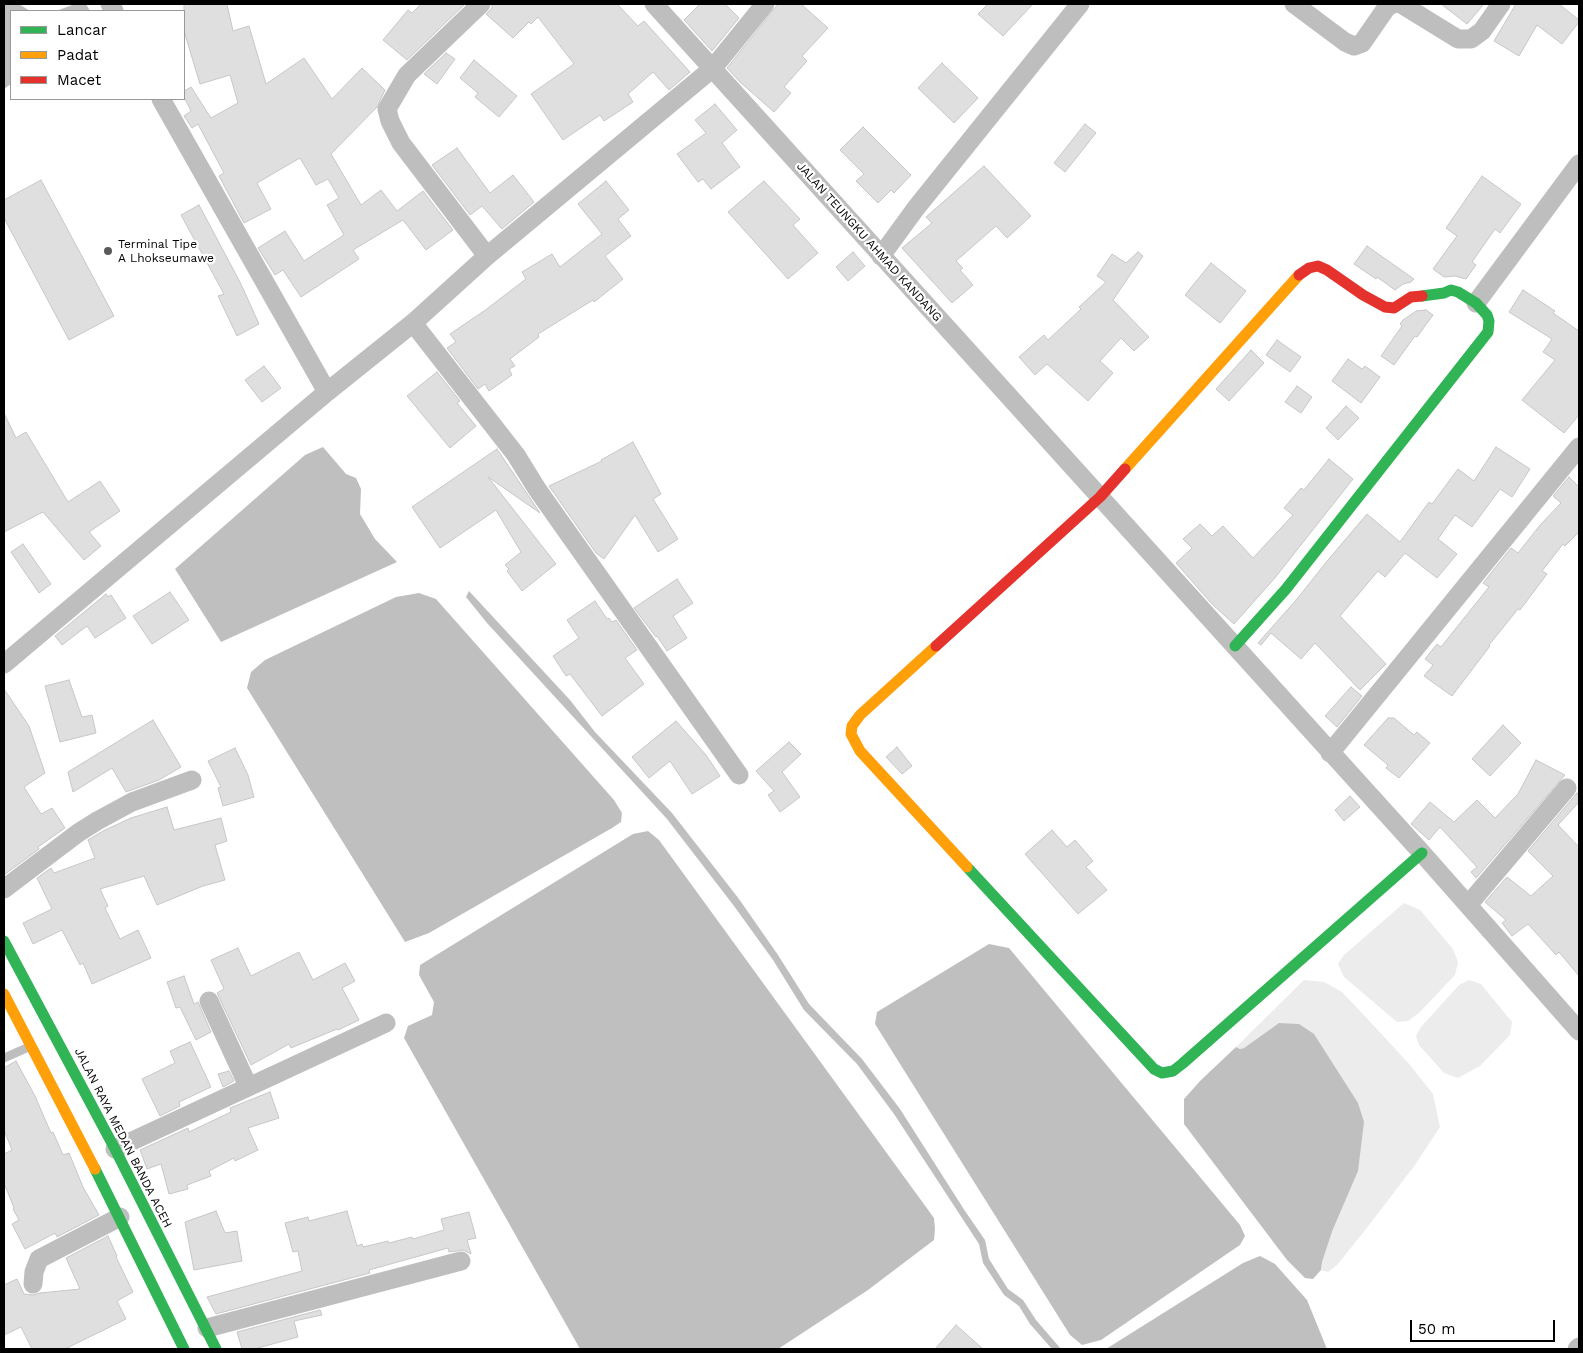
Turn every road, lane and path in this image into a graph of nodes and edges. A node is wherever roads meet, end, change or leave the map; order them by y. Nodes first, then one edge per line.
1 (481, 4) edge
2 (654, 4) edge
3 (765, 4) edge
4 (1080, 4) edge
5 (1294, 4) edge
6 (1393, 4) edge
7 (1401, 4) edge
8 (1501, 4) edge
9 (713, 68) junction
10 (162, 100) edge
11 (1579, 164) edge
12 (487, 256) junction
13 (881, 256) junction
14 (1476, 303) junction
15 (413, 323) junction
16 (327, 392) junction
17 (1579, 447) edge
18 (1091, 488) junction
19 (1236, 646) junction
20 (4, 664) edge
21 (1330, 753) junction
22 (738, 775) dead end
23 (192, 780) dead end
24 (1567, 788) dead end
25 (1422, 853) junction
26 (4, 889) edge
27 (1468, 905) junction
28 (4, 941) edge
29 (4, 994) edge
30 (209, 1001) dead end
31 (386, 1024) dead end
32 (1579, 1031) edge
33 (32, 1046) junction
34 (4, 1058) edge
35 (248, 1086) junction
36 (115, 1149) junction
37 (120, 1216) junction
38 (462, 1261) dead end
39 (33, 1284) dead end
40 (206, 1328) junction
41 (184, 1349) edge
42 (216, 1349) edge

1 - 12 street
2 - 9 street, JALAN TEUNGKU AHMAD KANDANG
3 - 9 street
4 - 13 street
5 - 6 street
7 - 8 street
9 - 12 street
9 - 13 street, JALAN TEUNGKU AHMAD KANDANG
10 - 16 street
11 - 14 street
12 - 15 street
13 - 18 street, JALAN TEUNGKU AHMAD KANDANG
14 - 18 main road
14 - 19 main road
15 - 16 street
15 - 22 street
16 - 20 street
17 - 21 street
18 - 19 street, JALAN TEUNGKU AHMAD KANDANG
18 - 25 main road
19 - 21 street, JALAN TEUNGKU AHMAD KANDANG
21 - 25 street, JALAN TEUNGKU AHMAD KANDANG
23 - 26 street
24 - 27 street
25 - 27 street, JALAN TEUNGKU AHMAD KANDANG
27 - 32 street, JALAN TEUNGKU AHMAD KANDANG
28 - 36 main road, JALAN RAYA MEDAN BANDA ACEH
29 - 33 main road
30 - 35 street
31 - 35 street
33 - 34 lane
33 - 37 main road
35 - 36 street
36 - 40 main road, JALAN RAYA MEDAN BANDA ACEH
37 - 39 street
37 - 41 main road
38 - 40 street
40 - 42 main road, JALAN RAYA MEDAN BANDA ACEH

